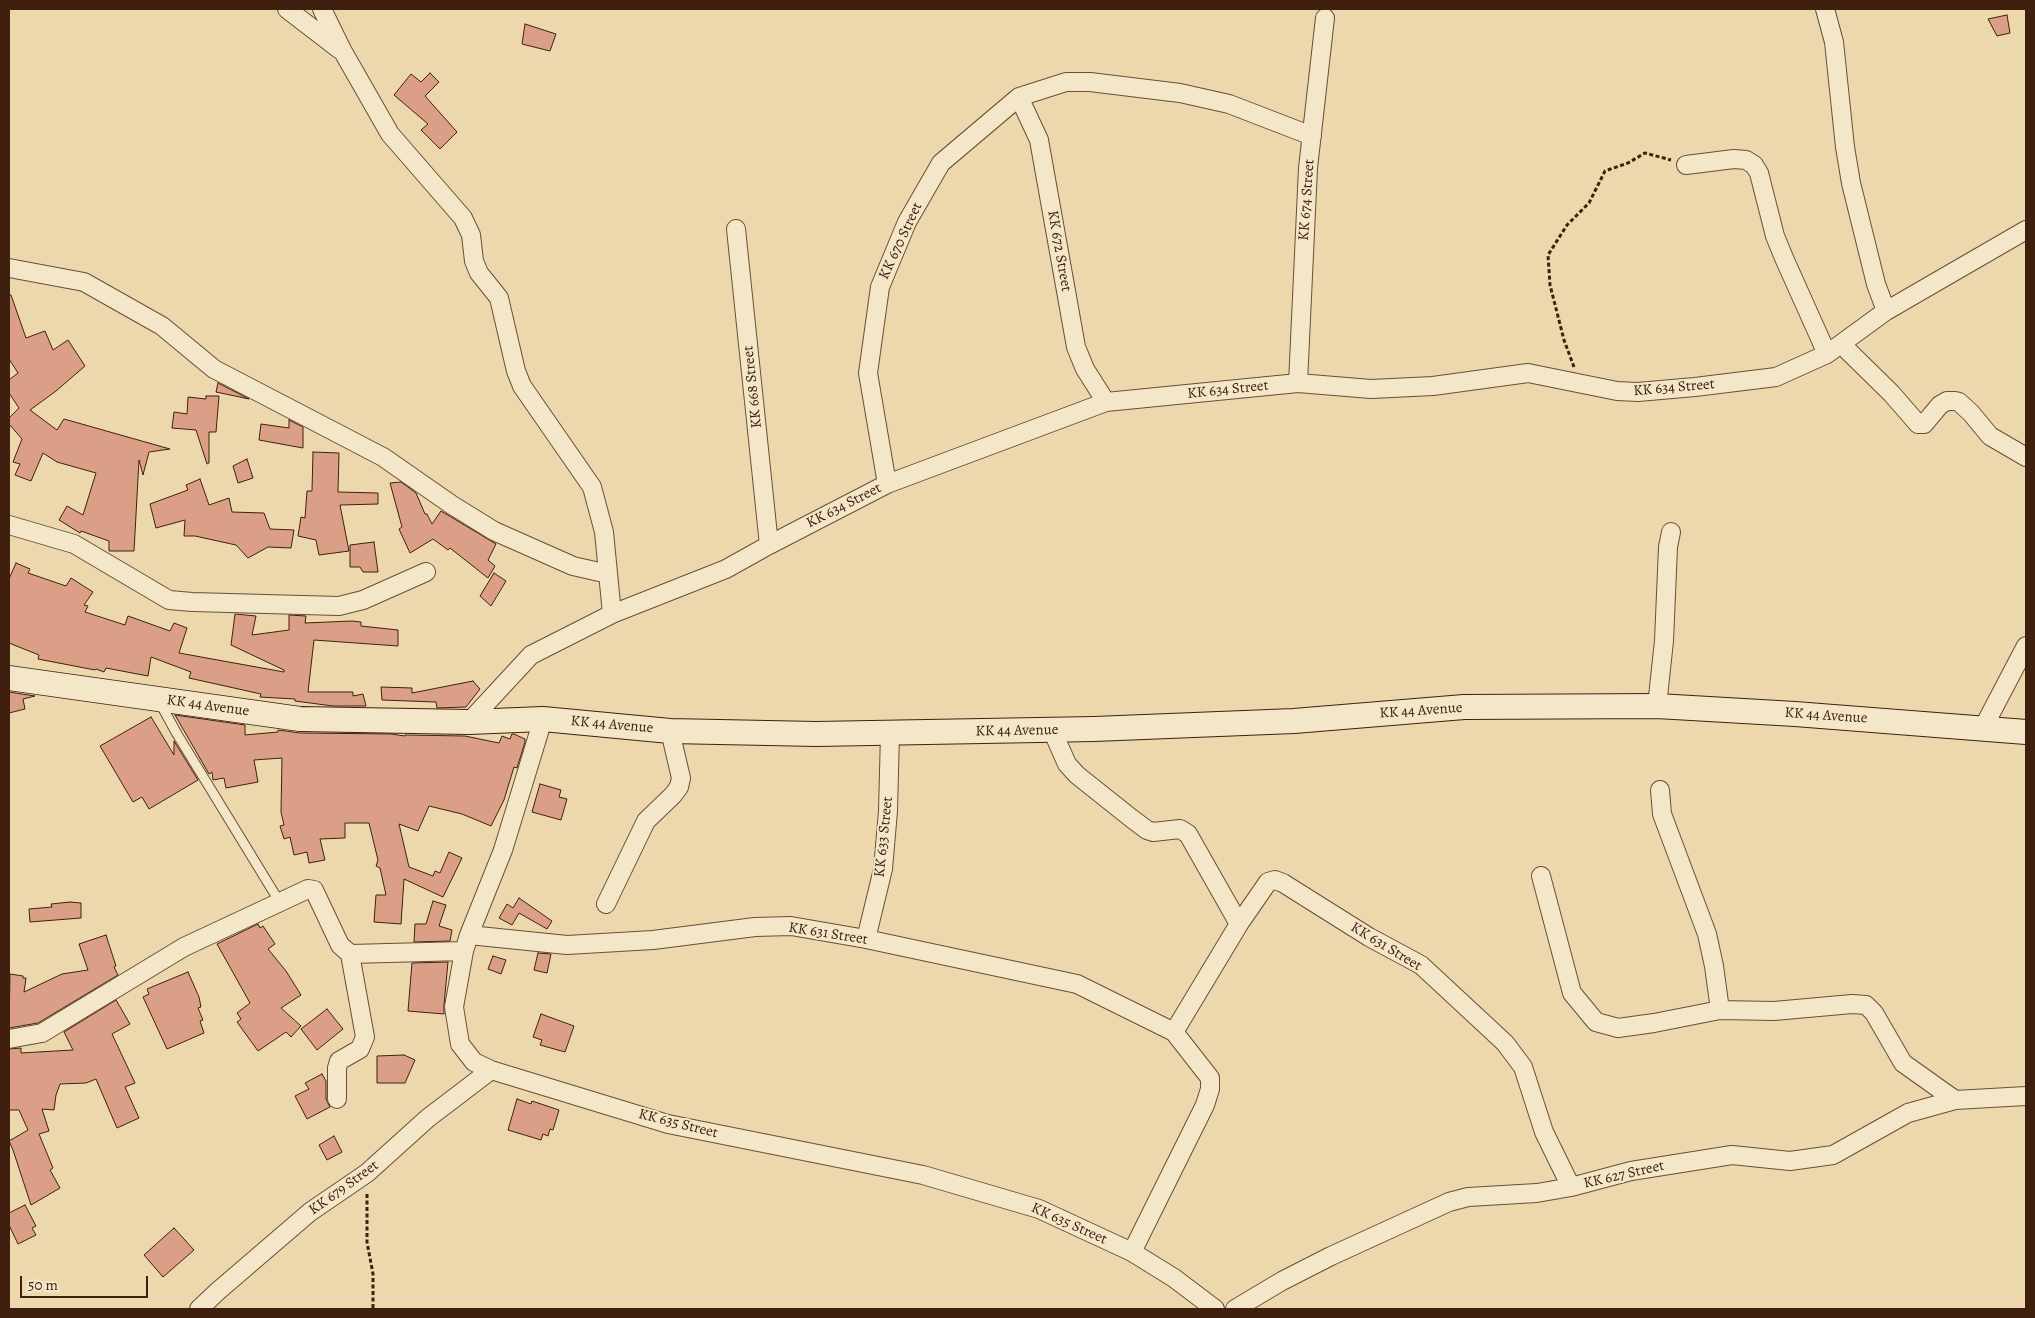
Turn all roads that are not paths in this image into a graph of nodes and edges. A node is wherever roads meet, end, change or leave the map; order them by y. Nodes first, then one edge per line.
1 (286, 9) edge
2 (322, 9) edge
3 (1825, 9) edge
4 (1325, 18) dead end
5 (342, 50) junction
6 (1019, 97) junction
7 (1312, 136) junction
8 (1686, 165) road end
9 (736, 229) dead end
10 (2026, 230) edge
11 (9, 268) edge
12 (1886, 311) junction
13 (1834, 349) junction
14 (1298, 383) junction
15 (1106, 402) junction
16 (2026, 457) edge
17 (887, 484) junction
18 (9, 524) edge
19 (1672, 532) dead end
20 (769, 545) junction
21 (426, 572) dead end
22 (608, 574) junction
23 (612, 614) junction
24 (2026, 646) edge
25 (9, 678) edge
26 (158, 698) junction
27 (1657, 706) junction
28 (543, 719) junction
29 (469, 722) junction
30 (1983, 728) junction
31 (1052, 730) junction
32 (670, 731) junction
33 (2026, 732) edge
34 (890, 733) junction
35 (1660, 790) dead end
36 (1541, 876) dead end
37 (279, 900) junction
38 (606, 904) dead end
39 (1239, 924) junction
40 (866, 939) junction
41 (466, 943) junction
42 (350, 954) junction
43 (1720, 1010) junction
44 (1174, 1032) junction
45 (9, 1039) edge
46 (491, 1070) junction
47 (2026, 1096) edge
48 (337, 1099) dead end
49 (1955, 1100) junction
50 (1571, 1187) junction
51 (1132, 1252) junction
52 (199, 1309) edge
53 (1215, 1309) edge
54 (1235, 1309) edge

1 - 5 street
2 - 5 street
3 - 12 street
4 - 7 street, KK 674 Street
5 - 22 street
6 - 7 street
6 - 15 street, KK 672 Street
6 - 17 street, KK 670 Street
7 - 14 street, KK 674 Street
8 - 13 street
9 - 20 street, KK 668 Street
10 - 12 street, KK 634 Street
11 - 22 street
12 - 13 street, KK 634 Street
13 - 14 street, KK 634 Street
13 - 16 street
14 - 15 street, KK 634 Street
15 - 17 street, KK 634 Street
17 - 20 street, KK 634 Street
18 - 21 street
19 - 27 street
20 - 23 street, KK 634 Street
22 - 23 street
23 - 29 street, KK 634 Street
24 - 30 street
25 - 26 main road, KK 44 Avenue
26 - 29 main road, KK 44 Avenue
26 - 37 lane
27 - 30 main road, KK 44 Avenue
27 - 31 main road, KK 44 Avenue
28 - 29 main road, KK 44 Avenue
28 - 32 main road, KK 44 Avenue
28 - 41 street, KK 635 Street
30 - 33 main road, KK 44 Avenue
31 - 34 main road, KK 44 Avenue
31 - 39 street
32 - 34 main road, KK 44 Avenue
32 - 38 street
34 - 40 street, KK 633 Street
35 - 43 street
36 - 43 street
37 - 42 street
37 - 45 street
39 - 44 street, KK 631 Street
39 - 50 street, KK 631 Street
40 - 41 street, KK 631 Street
40 - 44 street, KK 631 Street
41 - 42 street, KK 631 Street
41 - 46 street, KK 635 Street
42 - 48 street
43 - 49 street
44 - 51 street, KK 631 Street
46 - 51 street, KK 635 Street
46 - 52 street, KK 679 Street
47 - 49 street, KK 627 Street
49 - 50 street, KK 627 Street
50 - 54 street, KK 627 Street
51 - 53 street, KK 635 Street

